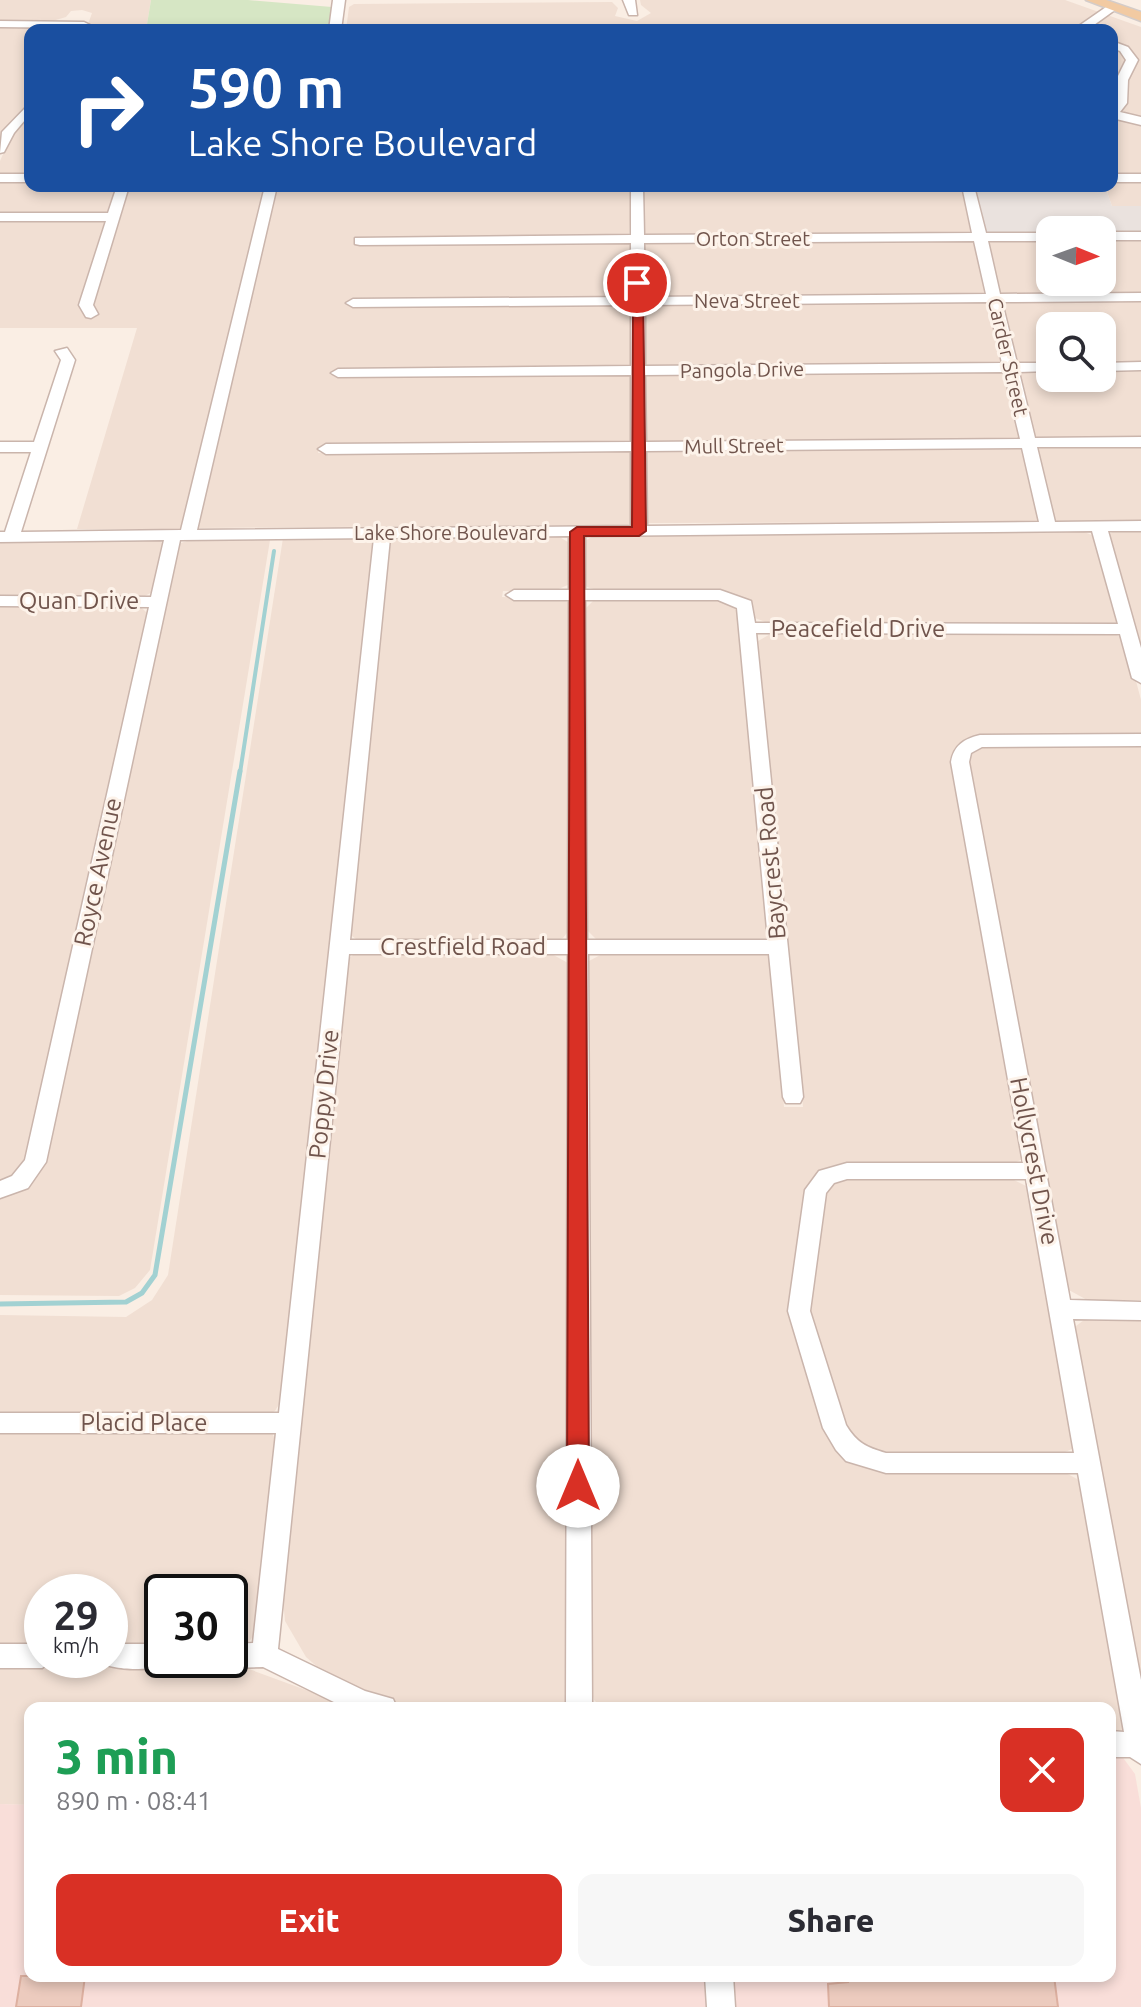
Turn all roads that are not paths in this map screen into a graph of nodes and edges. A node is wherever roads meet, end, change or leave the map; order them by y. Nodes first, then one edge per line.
1 (339, 0) edge
2 (629, 0) edge
3 (1093, 0) edge
4 (1118, 9) junction
5 (633, 13) dead end
6 (1141, 17) edge
7 (85, 23) edge
8 (0, 24) edge
9 (336, 24) edge
10 (1086, 24) edge
11 (1099, 24) edge
12 (1118, 46) edge
13 (1118, 107) edge
14 (24, 114) edge
15 (1118, 115) edge
16 (1141, 121) edge
17 (0, 149) edge
18 (0, 178) edge
19 (24, 178) edge
20 (1118, 178) edge
21 (1141, 178) edge
22 (121, 192) edge
23 (269, 192) edge
24 (637, 192) edge
25 (969, 192) edge
26 (0, 217) edge
27 (114, 217) junction
28 (1116, 236) edge
29 (1141, 236) edge
30 (980, 237) junction
31 (1036, 237) edge
32 (637, 240) junction
33 (360, 241) dead end
34 (1141, 297) edge
35 (994, 299) junction
36 (638, 301) junction
37 (353, 303) dead end
38 (91, 314) dead end
39 (62, 351) dead end
40 (1141, 366) edge
41 (1010, 367) junction
42 (1036, 367) edge
43 (1116, 367) edge
44 (638, 371) junction
45 (338, 373) dead end
46 (1141, 442) edge
47 (1029, 443) junction
48 (0, 447) edge
49 (40, 447) junction
50 (639, 447) junction
51 (326, 449) dead end
52 (1141, 526) edge
53 (1048, 527) junction
54 (1099, 527) junction
55 (639, 531) junction
56 (577, 532) junction
57 (383, 533) junction
58 (180, 535) junction
59 (6, 537) edge
60 (514, 595) dead end
61 (577, 595) junction
62 (0, 601) edge
63 (158, 602) junction
64 (750, 628) junction
65 (1128, 629) junction
66 (1141, 678) edge
67 (1141, 740) edge
68 (340, 947) junction
69 (779, 947) junction
70 (577, 948) junction
71 (793, 1097) dead end
72 (1036, 1171) junction
73 (0, 1190) edge
74 (1062, 1309) junction
75 (1141, 1311) edge
76 (0, 1423) edge
77 (288, 1423) junction
78 (1090, 1463) junction
79 (248, 1655) edge
80 (265, 1655) junction
81 (0, 1656) edge
82 (24, 1656) edge
83 (361, 1702) edge
84 (579, 1702) edge
85 (1116, 1745) edge
86 (1141, 1747) edge
87 (719, 1982) edge
88 (721, 2007) edge

1 - 9 street
2 - 5 street
3 - 4 main road
4 - 6 main road
4 - 10 street
4 - 11 street
7 - 8 street
12 - 13 street
14 - 17 street
15 - 16 street
18 - 19 street
20 - 21 street
22 - 27 street
23 - 58 street, Royce Avenue
24 - 32 street
25 - 30 street, Carder Street
26 - 27 street
27 - 38 street
28 - 29 street
30 - 31 street, Orton Street
30 - 32 street, Orton Street
30 - 35 street, Carder Street
32 - 33 street, Orton Street
32 - 36 street
34 - 35 street, Neva Street
35 - 36 street, Neva Street
35 - 41 street, Carder Street
36 - 37 street, Neva Street
36 - 44 street
39 - 49 street
40 - 43 street
41 - 42 street, Pangola Drive
41 - 44 street, Pangola Drive
41 - 47 street, Carder Street
44 - 45 street, Pangola Drive
44 - 50 street
46 - 47 street, Mull Street
47 - 50 street, Mull Street
47 - 53 street, Carder Street
48 - 49 street
49 - 59 street
50 - 51 street, Mull Street
50 - 55 street
52 - 54 street, Lake Shore Boulevard
53 - 54 street, Lake Shore Boulevard
53 - 55 street, Lake Shore Boulevard
54 - 65 street
55 - 56 street, Lake Shore Boulevard
56 - 57 street, Lake Shore Boulevard
56 - 61 street
57 - 58 street, Lake Shore Boulevard
57 - 68 street, Poppy Drive
58 - 59 street, Lake Shore Boulevard
58 - 63 street, Royce Avenue
60 - 61 street, Peacefield Drive
61 - 64 street, Peacefield Drive
61 - 70 street
62 - 63 street, Quan Drive
63 - 73 street, Royce Avenue
64 - 65 street, Peacefield Drive
64 - 69 street, Baycrest Road
65 - 66 street
67 - 72 street, Hollycrest Drive
68 - 70 street, Crestfield Road
68 - 77 street, Poppy Drive
69 - 70 street, Crestfield Road
69 - 71 street, Baycrest Road
70 - 84 street
72 - 74 street, Hollycrest Drive
72 - 78 street
74 - 75 street
74 - 78 street, Hollycrest Drive
76 - 77 street, Placid Place
77 - 80 street, Poppy Drive
78 - 86 street, Hollycrest Drive
79 - 80 street
80 - 83 street
81 - 82 street
85 - 86 street
87 - 88 street

